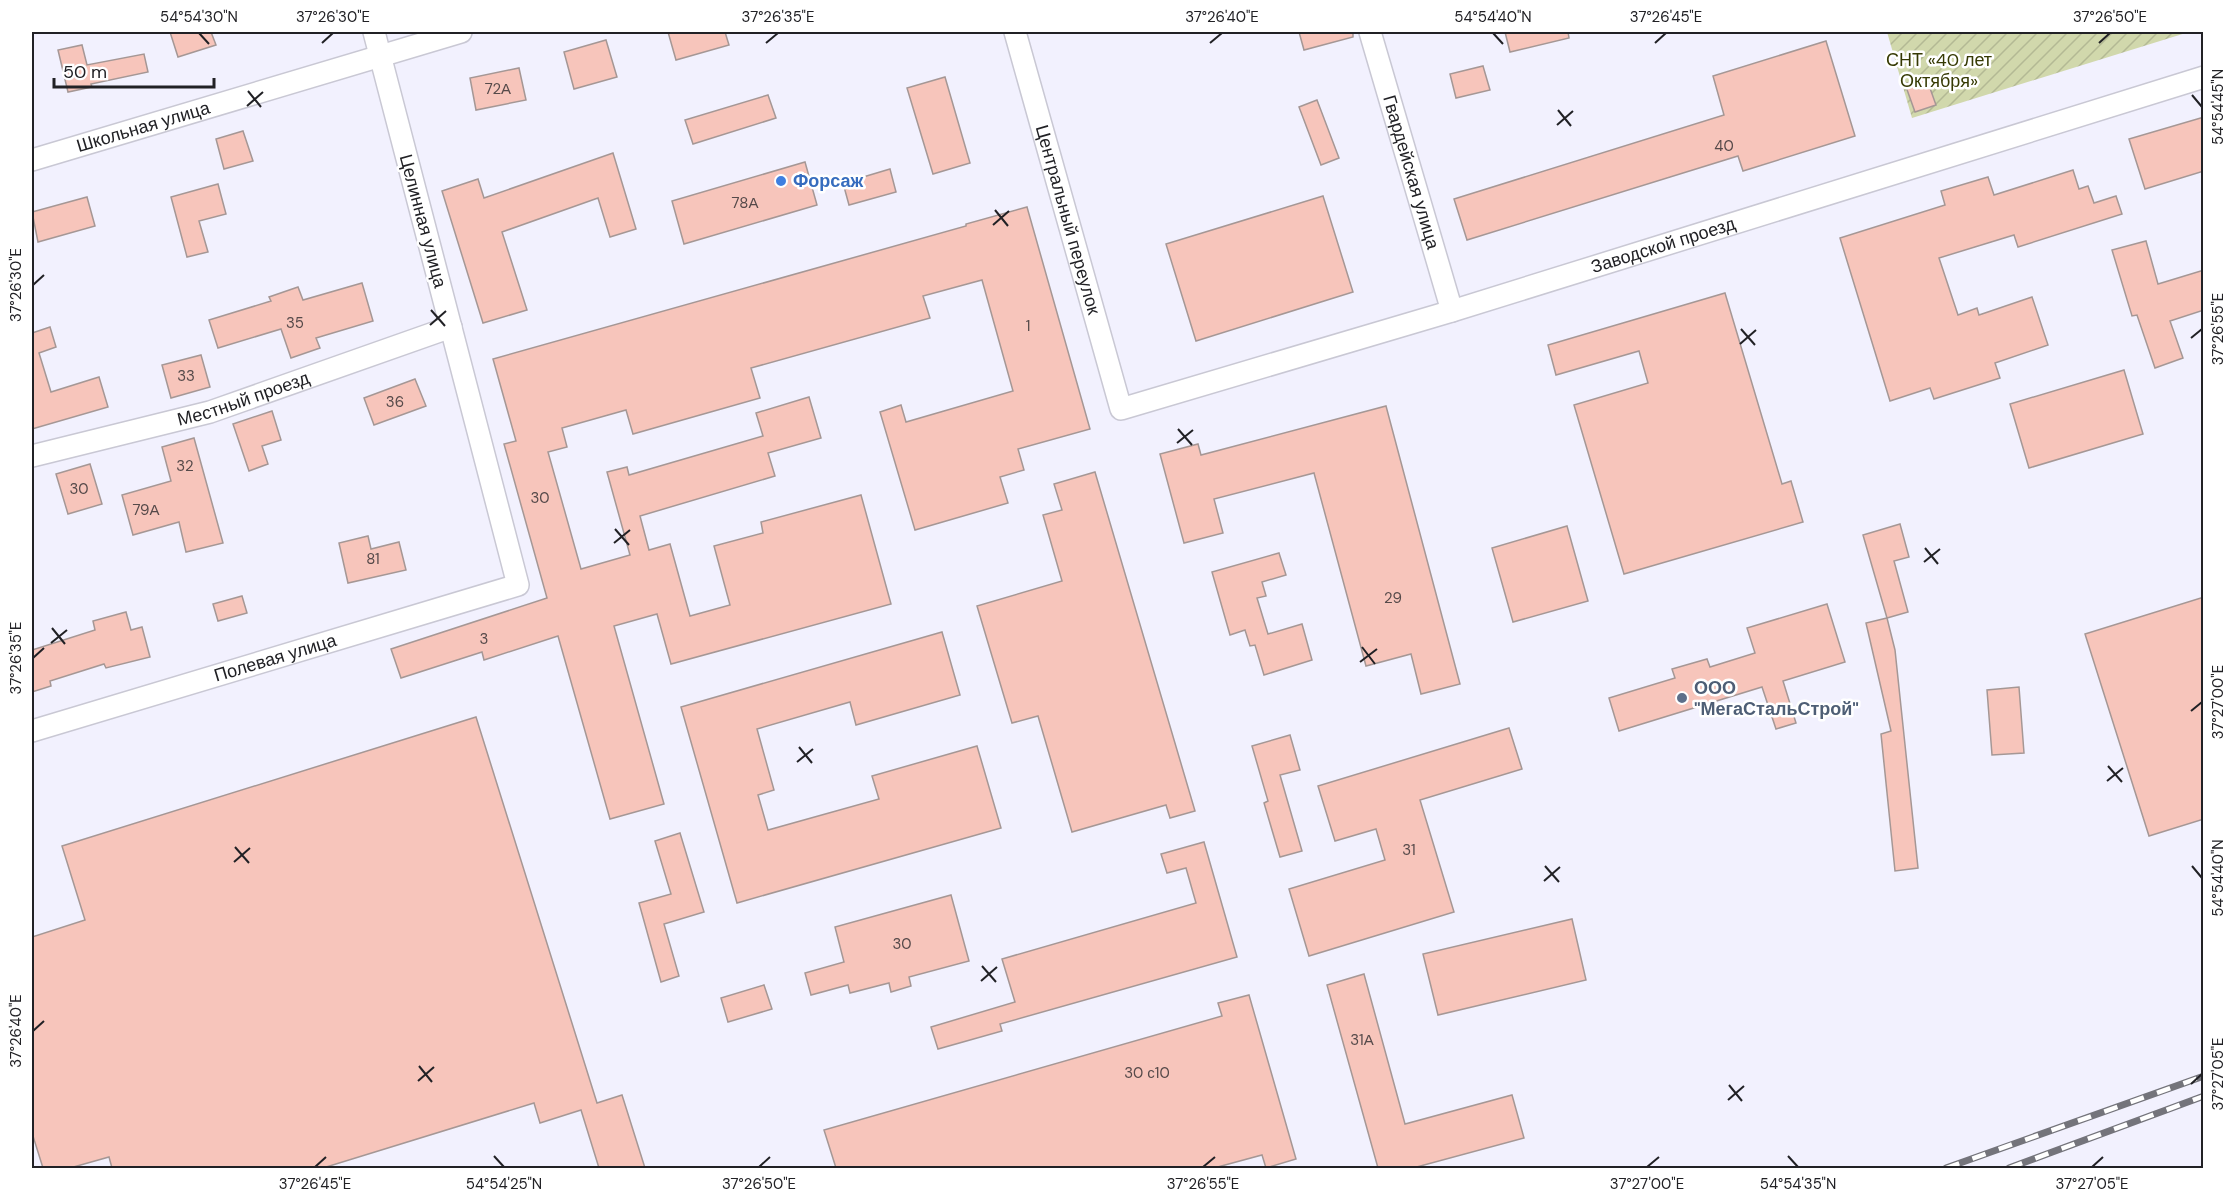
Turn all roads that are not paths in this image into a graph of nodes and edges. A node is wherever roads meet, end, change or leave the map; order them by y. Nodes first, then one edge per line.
1 (374, 32) edge
2 (461, 32) edge
3 (1015, 32) edge
4 (1370, 32) edge
5 (380, 56) junction
6 (2204, 77) edge
7 (32, 160) edge
8 (1452, 311) junction
9 (451, 327) junction
10 (1121, 409) joint
11 (32, 456) edge
12 (518, 585) joint
13 (32, 731) edge

1 - 5 street, Целинная улица
2 - 5 street, Школьная улица
3 - 10 street, Центральный переулок
4 - 8 street, Гвардейская улица
5 - 7 street, Школьная улица
5 - 9 street, Целинная улица
6 - 8 street, Заводской проезд
8 - 10 street, Заводской проезд
9 - 11 street, Местный проезд
9 - 12 street, Целинная улица
12 - 13 street, Полевая улица

